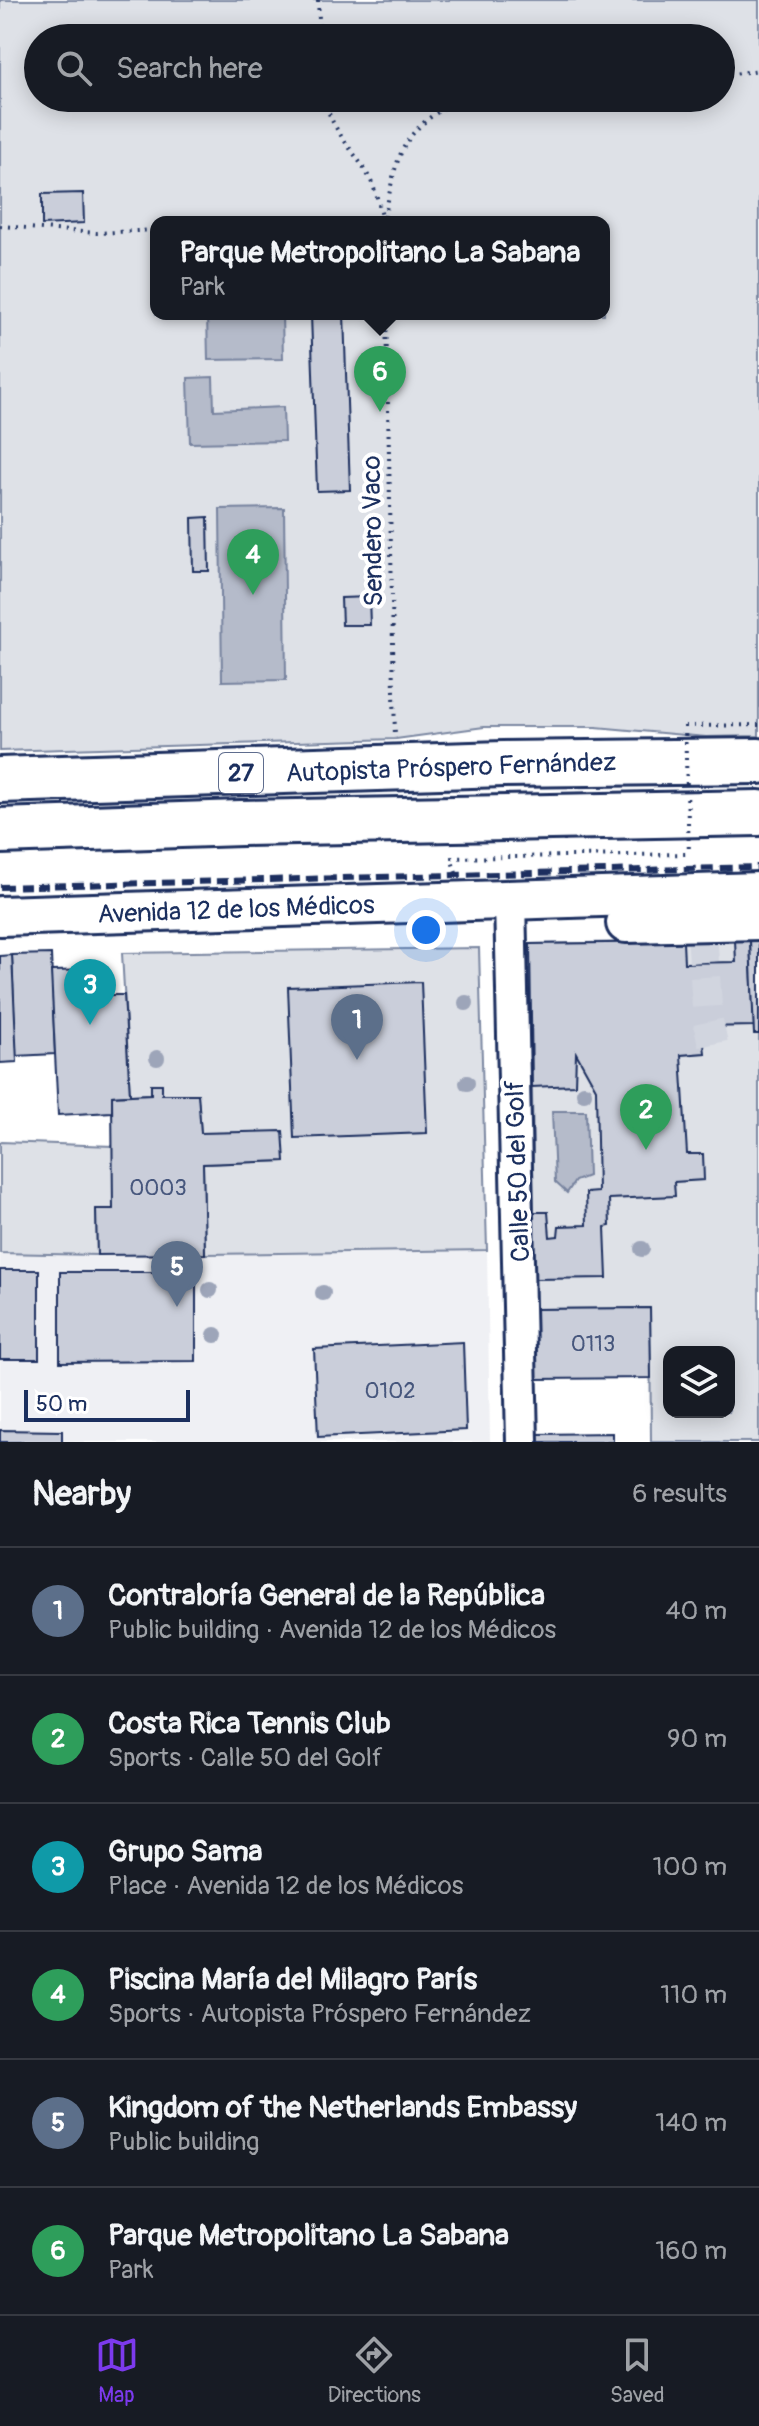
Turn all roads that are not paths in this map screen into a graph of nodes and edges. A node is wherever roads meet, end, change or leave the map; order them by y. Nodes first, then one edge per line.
1 (759, 761) edge
2 (482, 765) junction
3 (0, 780) edge
4 (759, 813) edge
5 (394, 821) junction
6 (0, 831) edge
7 (759, 892) edge
8 (510, 913) junction
9 (0, 916) edge
10 (759, 920) edge
11 (0, 942) edge
12 (522, 1442) edge

1 - 2 highway, Autopista Próspero Fernández / 27
2 - 3 highway, Autopista Próspero Fernández / 27
2 - 5 highway
4 - 5 highway, Autopista Próspero Fernández / 27
5 - 6 highway, Autopista Próspero Fernández / 27
7 - 8 main road, Avenida 12 de los Médicos
8 - 9 main road, Avenida 12 de los Médicos
8 - 10 main road, Avenida 12 de los Médicos
8 - 11 main road, Avenida 12 de los Médicos
8 - 12 street, Calle 50 del Golf

